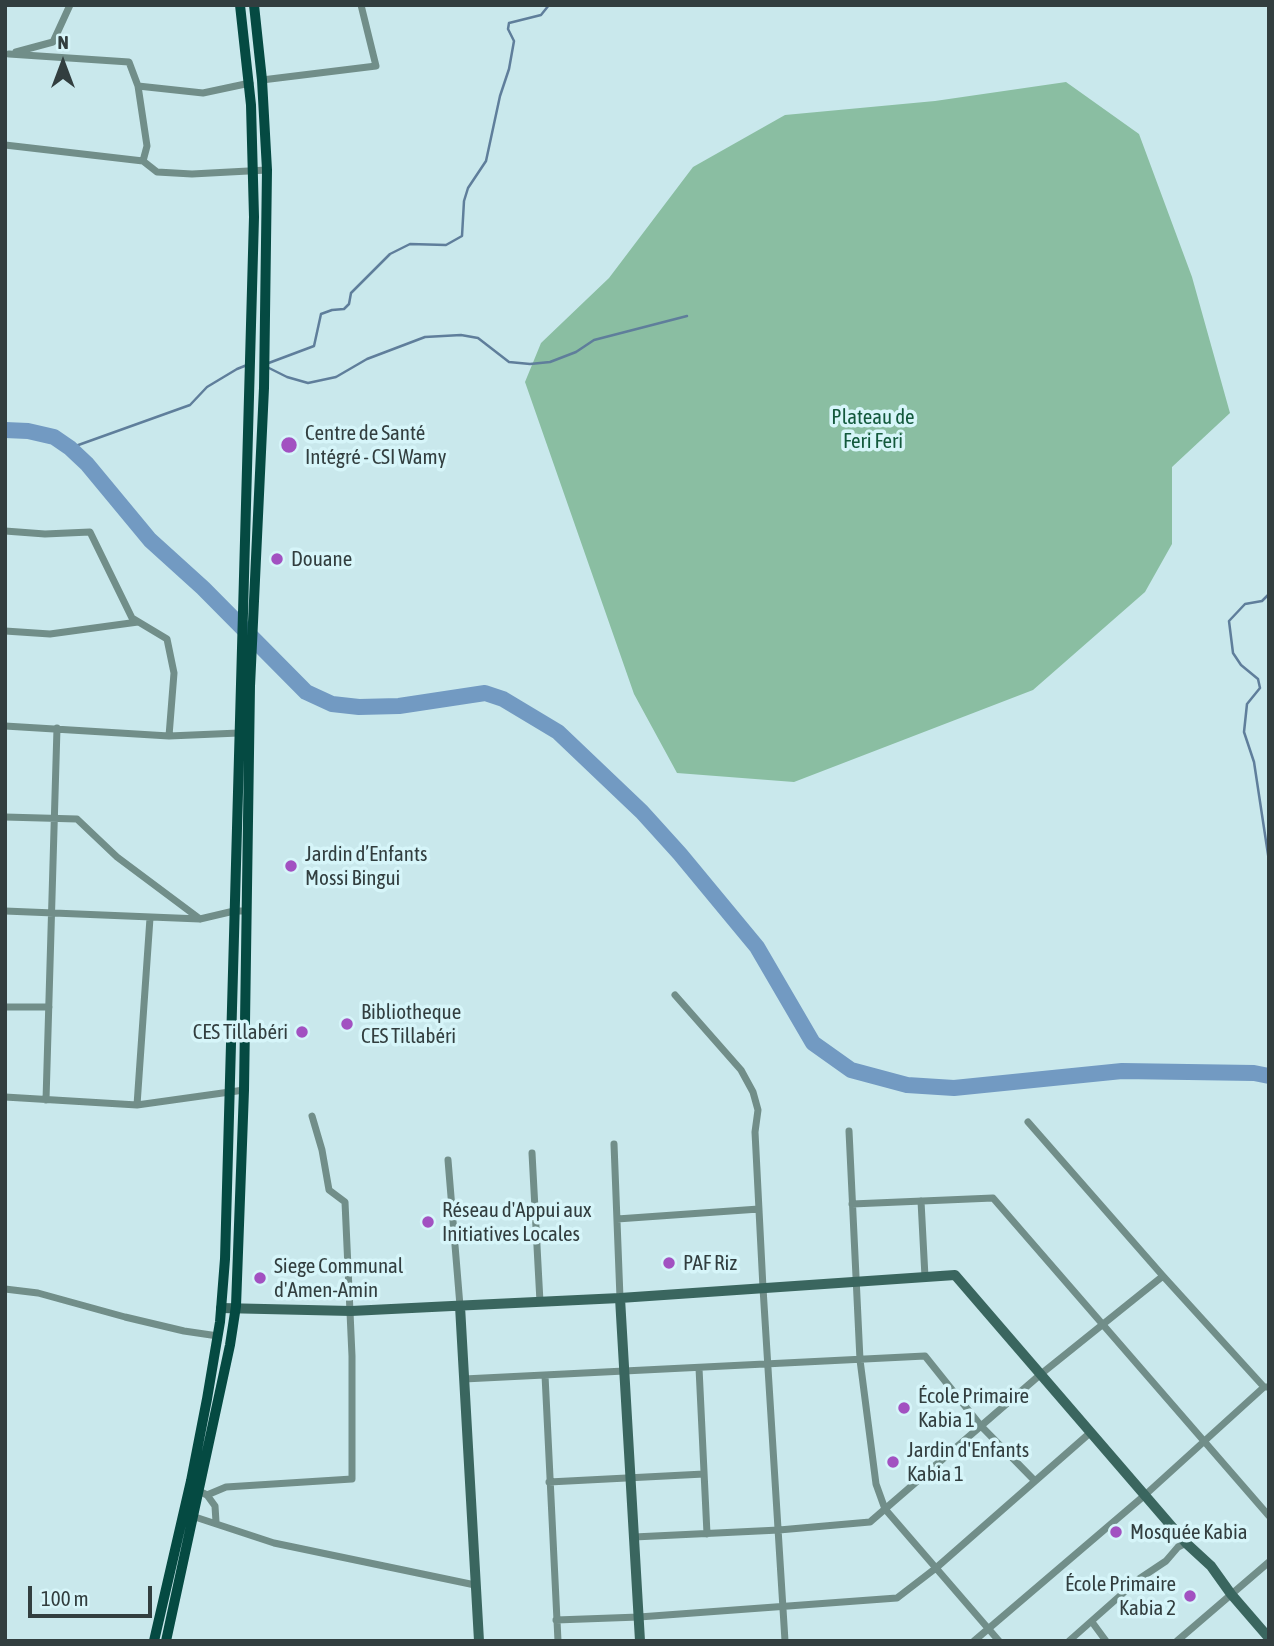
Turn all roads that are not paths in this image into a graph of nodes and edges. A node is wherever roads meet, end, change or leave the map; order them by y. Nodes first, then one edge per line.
1 (70, 5) edge
2 (240, 5) edge
3 (254, 5) edge
4 (361, 5) edge
5 (7, 54) edge
6 (262, 80) junction
7 (250, 83) junction
8 (138, 86) junction
9 (5, 145) edge
10 (143, 161) junction
11 (267, 170) junction
12 (254, 172) junction
13 (245, 528) junction
14 (257, 529) junction
15 (5, 531) edge
16 (138, 622) junction
17 (5, 631) edge
18 (246, 654) junction
19 (5, 726) edge
20 (57, 728) junction
21 (239, 733) junction
22 (169, 736) junction
23 (5, 817) edge
24 (55, 818) junction
25 (5, 911) edge
26 (234, 911) junction
27 (247, 911) junction
28 (52, 914) junction
29 (150, 918) junction
30 (200, 919) junction
31 (675, 995) dead end
32 (5, 1007) edge
33 (49, 1007) junction
34 (244, 1090) junction
35 (231, 1091) junction
36 (5, 1097) edge
37 (46, 1100) junction
38 (137, 1105) junction
39 (312, 1116) dead end
40 (1028, 1122) dead end
41 (849, 1132) dead end
42 (614, 1144) dead end
43 (532, 1153) dead end
44 (448, 1160) dead end
45 (921, 1201) junction
46 (852, 1204) junction
47 (759, 1209) junction
48 (617, 1219) junction
49 (1163, 1276) junction
50 (925, 1277) junction
51 (856, 1282) junction
52 (763, 1288) junction
53 (5, 1289) edge
54 (620, 1298) junction
55 (540, 1302) junction
56 (236, 1306) junction
57 (460, 1306) junction
58 (221, 1308) junction
59 (351, 1311) junction
60 (1102, 1325) junction
61 (218, 1336) junction
62 (860, 1360) junction
63 (769, 1365) junction
64 (699, 1368) junction
65 (625, 1371) junction
66 (1041, 1374) junction
67 (545, 1375) junction
68 (464, 1379) junction
69 (1267, 1387) edge
70 (982, 1426) junction
71 (1091, 1432) junction
72 (1204, 1442) junction
73 (704, 1474) junction
74 (631, 1478) junction
75 (1034, 1480) junction
76 (549, 1482) junction
77 (202, 1493) junction
78 (1145, 1495) junction
79 (885, 1509) junction
80 (192, 1516) junction
81 (1269, 1516) edge
82 (216, 1522) junction
83 (779, 1530) junction
84 (707, 1534) junction
85 (634, 1537) junction
86 (1186, 1543) junction
87 (1269, 1562) edge
88 (936, 1568) junction
89 (475, 1585) junction
90 (1231, 1594) junction
91 (783, 1606) junction
92 (639, 1617) junction
93 (556, 1620) junction
94 (1092, 1622) junction
95 (988, 1628) junction
96 (1269, 1638) edge
97 (154, 1641) edge
98 (166, 1641) edge
99 (479, 1641) edge
100 (558, 1641) edge
101 (640, 1641) edge
102 (785, 1641) edge
103 (974, 1641) edge
104 (999, 1641) edge
105 (1069, 1641) edge
106 (1106, 1641) edge
107 (1177, 1641) edge

1 - 5 street
2 - 7 main road
3 - 6 main road
4 - 6 street
5 - 8 street
6 - 11 main road
7 - 8 street
7 - 12 main road
8 - 10 street
9 - 10 street
10 - 12 street
11 - 12 street
11 - 14 main road
12 - 13 main road
13 - 14 main road
13 - 18 main road
14 - 18 main road
15 - 16 street
16 - 17 street
16 - 22 street
18 - 21 main road
18 - 27 main road
19 - 20 street
20 - 22 street
20 - 24 street
21 - 22 street
21 - 26 main road
23 - 24 street
24 - 28 street
24 - 30 street
25 - 28 street
26 - 27 street
26 - 30 street
26 - 35 main road
27 - 34 main road
28 - 29 street
28 - 33 street
29 - 30 street
29 - 38 street
31 - 47 street
32 - 33 street
33 - 37 street
34 - 35 street
34 - 56 main road
35 - 38 street
35 - 58 main road
36 - 37 street
37 - 38 street
39 - 59 street
40 - 49 street
41 - 46 street
42 - 48 street
43 - 55 street
44 - 57 street
45 - 46 street
45 - 50 street
45 - 60 street
46 - 51 street
47 - 48 street
47 - 52 street
48 - 54 street
49 - 60 street
49 - 69 street
50 - 51 street
50 - 66 street
51 - 52 street
51 - 62 street
52 - 54 street
52 - 63 street
53 - 61 street
54 - 55 street
54 - 65 street
55 - 57 street
56 - 58 street
56 - 59 street
56 - 77 main road
57 - 59 street
57 - 68 street
58 - 61 main road
59 - 77 street
60 - 66 street
60 - 72 street
61 - 97 main road
62 - 63 street
62 - 70 street
62 - 79 street
63 - 64 street
63 - 83 street
64 - 65 street
64 - 73 street
65 - 67 street
65 - 74 street
66 - 70 street
66 - 71 street
67 - 68 street
67 - 76 street
68 - 89 street
69 - 72 street
70 - 75 street
70 - 79 street
71 - 75 street
71 - 78 street
72 - 78 street
72 - 81 street
73 - 74 street
73 - 84 street
74 - 76 street
74 - 85 street
75 - 88 street
76 - 93 street
77 - 80 main road
77 - 82 street
78 - 86 street
78 - 95 street
79 - 83 street
79 - 88 street
80 - 82 street
80 - 98 main road
82 - 89 street
83 - 84 street
83 - 91 street
84 - 85 street
85 - 92 street
86 - 90 street
86 - 94 street
87 - 90 street
88 - 91 street
88 - 95 street
89 - 99 street
90 - 96 street
90 - 107 street
91 - 92 street
91 - 102 street
92 - 93 street
92 - 101 street
93 - 100 street
94 - 105 street
94 - 106 street
95 - 103 street
95 - 104 street

